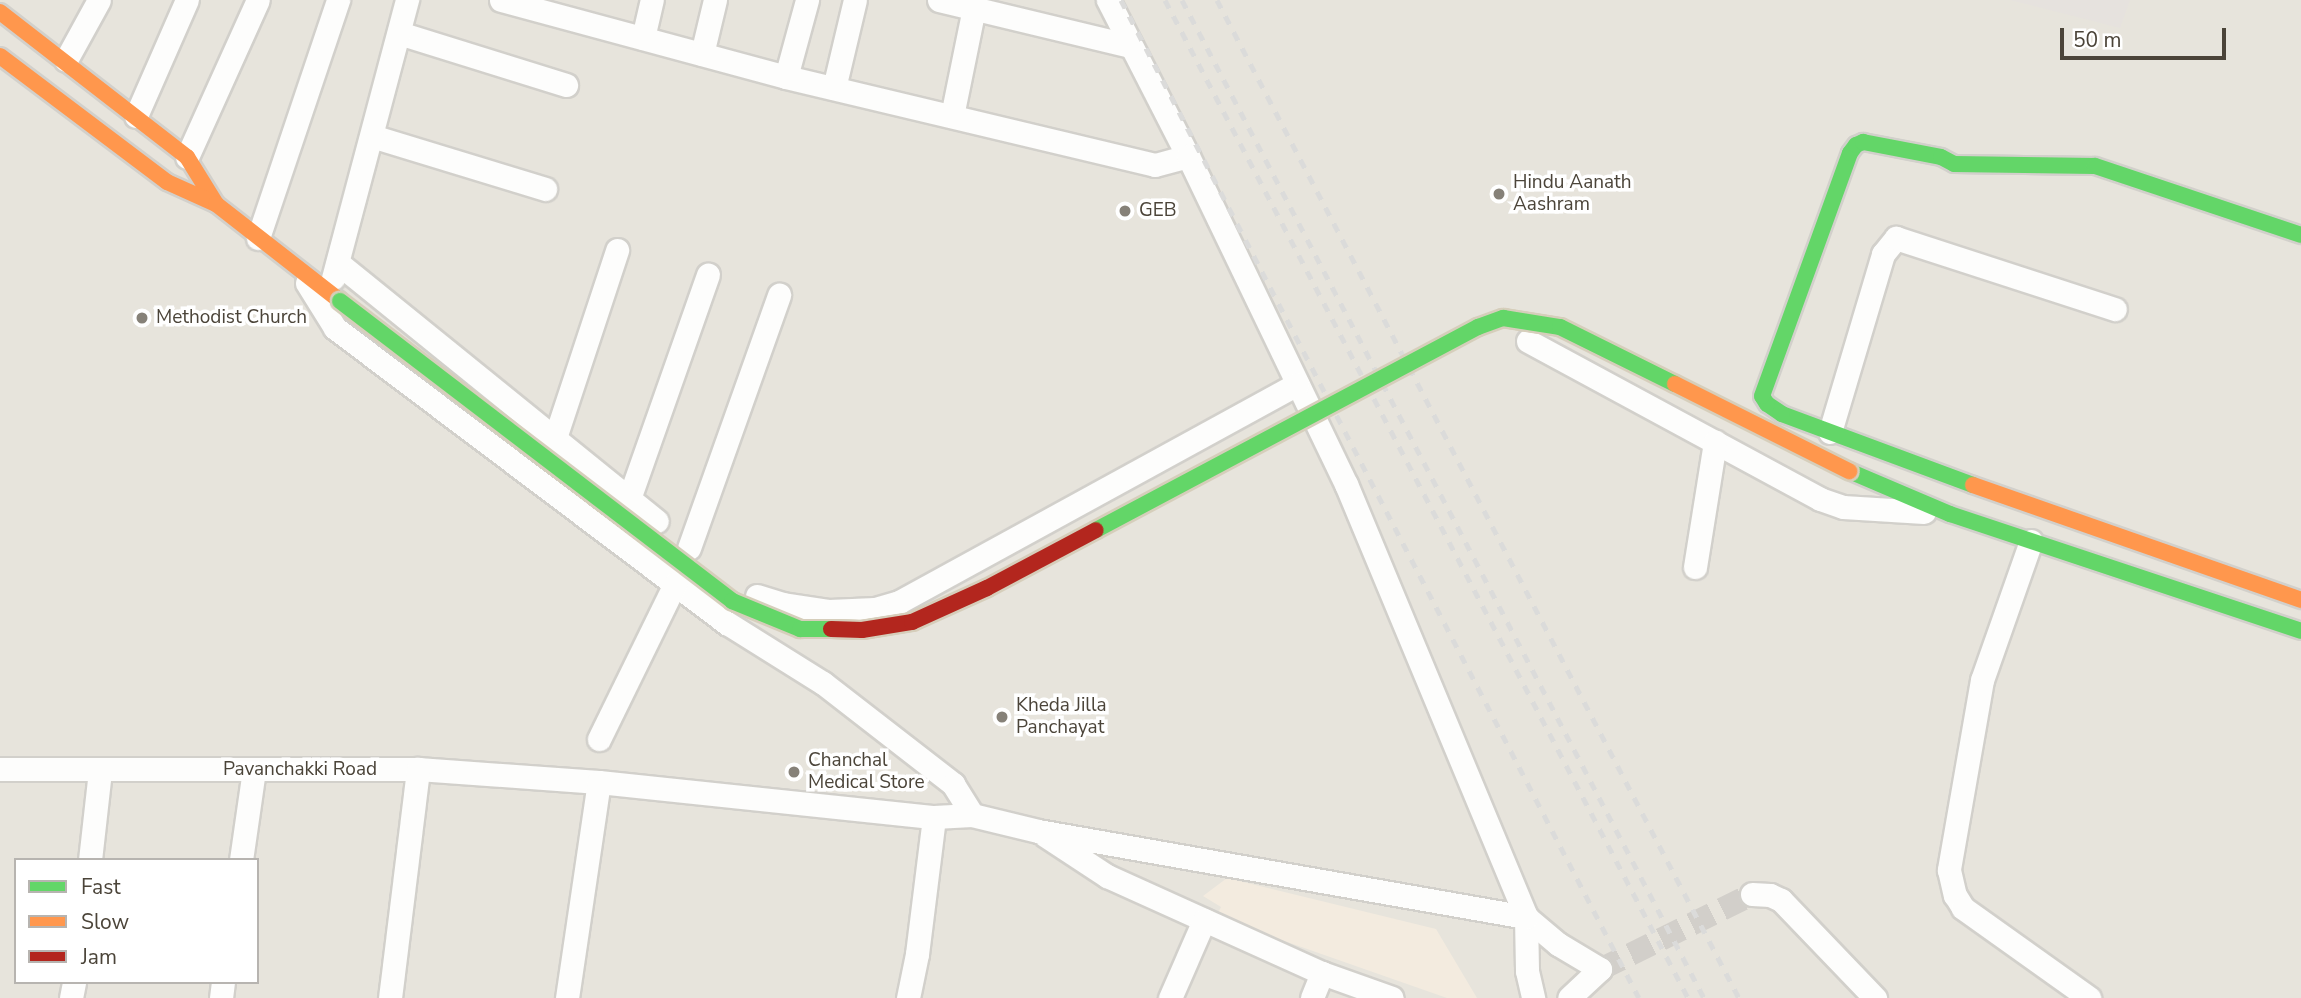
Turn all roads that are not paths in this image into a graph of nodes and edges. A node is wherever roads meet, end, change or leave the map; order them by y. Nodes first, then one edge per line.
1 (99, 0) edge
2 (187, 0) edge
3 (258, 0) edge
4 (338, 0) edge
5 (407, 0) edge
6 (501, 0) edge
7 (652, 0) edge
8 (715, 0) edge
9 (807, 0) edge
10 (855, 0) edge
11 (939, 0) edge
12 (1108, 0) edge
13 (974, 8) junction
14 (0, 12) edge
15 (398, 33) junction
16 (643, 38) junction
17 (1131, 46) junction
18 (702, 54) junction
19 (0, 56) edge
20 (66, 60) junction
21 (786, 77) junction
22 (566, 85) dead end
23 (834, 88) junction
24 (136, 116) junction
25 (953, 116) junction
26 (372, 136) junction
27 (1188, 156) junction
28 (187, 157) junction
29 (545, 189) dead end
30 (216, 204) junction
31 (2301, 235) edge
32 (258, 238) junction
33 (617, 250) dead end
34 (338, 263) junction
35 (300, 271) junction
36 (708, 275) dead end
37 (779, 295) dead end
38 (334, 297) junction
39 (2115, 309) dead end
40 (1528, 341) dead end
41 (1297, 384) junction
42 (1830, 432) junction
43 (555, 438) junction
44 (1716, 442) junction
45 (629, 499) junction
46 (1950, 514) junction
47 (2031, 541) junction
48 (689, 548) junction
49 (1695, 567) dead end
50 (675, 584) junction
51 (2301, 600) edge
52 (2301, 631) edge
53 (598, 739) dead end
54 (0, 769) edge
55 (418, 769) junction
56 (254, 770) junction
57 (100, 771) junction
58 (598, 782) junction
59 (972, 815) junction
60 (934, 817) junction
61 (1038, 831) junction
62 (90, 858) edge
63 (241, 858) edge
64 (1752, 894) tunnel mouth
65 (1526, 917) junction
66 (1203, 920) junction
67 (1322, 973) junction
68 (390, 998) edge
69 (567, 998) edge
70 (908, 998) edge
71 (1170, 998) edge
72 (1312, 998) edge
73 (1392, 998) edge
74 (1533, 998) edge
75 (1569, 998) edge
76 (1875, 998) edge
77 (2089, 998) edge

1 - 20 street
2 - 24 street
3 - 28 street
4 - 32 street
5 - 15 street
6 - 16 street
7 - 16 street
8 - 18 street
9 - 21 street
10 - 23 street
11 - 13 street
12 - 17 street
13 - 17 street
13 - 25 street
14 - 20 main road
15 - 22 street
15 - 26 street
16 - 18 street
17 - 27 street
18 - 21 street
19 - 30 main road
20 - 24 main road
21 - 23 street
23 - 25 street
24 - 28 main road
25 - 27 street
26 - 29 street
26 - 34 street
27 - 41 street
28 - 30 main road
30 - 32 main road
31 - 42 main road
32 - 35 main road
33 - 43 street
34 - 38 street
34 - 43 street
35 - 38 main road
35 - 50 street
36 - 45 street
37 - 48 street
38 - 46 main road, bridge
39 - 42 street
40 - 44 street
41 - 48 street
41 - 65 street
42 - 51 main road
43 - 45 street
44 - 46 street
44 - 49 street
45 - 48 street
46 - 47 main road
47 - 52 main road
47 - 77 street
50 - 53 street
50 - 59 street
54 - 57 street, Pavanchakki Road
55 - 56 street, Pavanchakki Road
55 - 58 street, Pavanchakki Road
55 - 68 street
56 - 57 street, Pavanchakki Road
56 - 63 street
57 - 62 street
58 - 60 street, Pavanchakki Road
58 - 69 street
59 - 60 street, Pavanchakki Road
59 - 61 street, Pavanchakki Road
60 - 70 street
61 - 65 street, Pavanchakki Road
61 - 66 street
64 - 76 street
65 - 74 street
65 - 75 street
66 - 67 street
66 - 71 street
67 - 72 street
67 - 73 street

